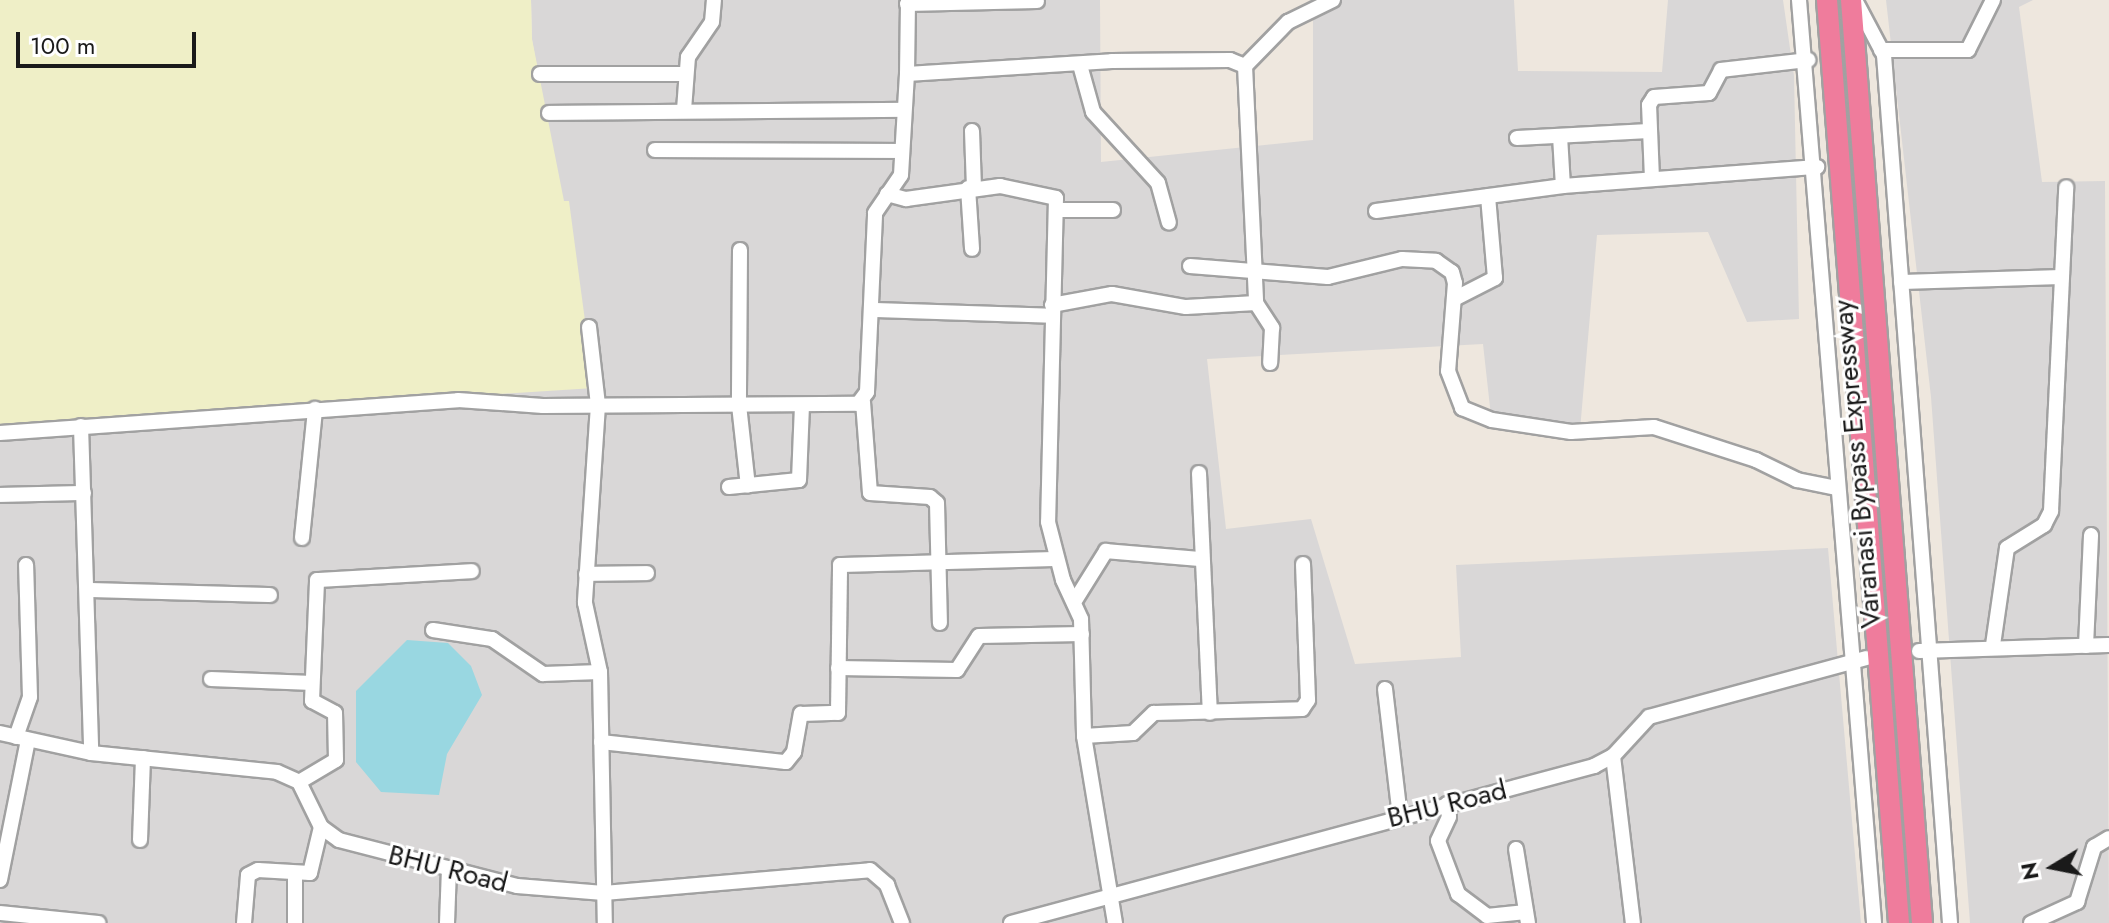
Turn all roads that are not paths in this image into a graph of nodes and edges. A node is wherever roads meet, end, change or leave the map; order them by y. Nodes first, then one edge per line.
1 (714, 0) edge
2 (1333, 0) edge
3 (1799, 0) edge
4 (1827, 0) edge
5 (1853, 0) edge
6 (1993, 0) edge
7 (1037, 1) edge
8 (908, 2) edge
9 (1881, 50) junction
10 (1808, 60) junction
11 (1080, 65) junction
12 (1245, 66) junction
13 (540, 74) dead end
14 (685, 74) junction
15 (907, 74) junction
16 (684, 110) junction
17 (903, 110) junction
18 (549, 113) dead end
19 (972, 131) dead end
20 (1649, 131) junction
21 (1560, 136) junction
22 (1517, 138) dead end
23 (655, 150) dead end
24 (902, 151) junction
25 (1817, 167) junction
26 (1652, 179) junction
27 (1563, 186) junction
28 (971, 187) junction
29 (2066, 187) dead end
30 (887, 194) junction
31 (1488, 196) junction
32 (1057, 210) junction
33 (1113, 210) dead end
34 (1376, 211) dead end
35 (1169, 223) dead end
36 (972, 249) dead end
37 (740, 250) dead end
38 (1190, 266) dead end
39 (1254, 269) junction
40 (2062, 277) junction
41 (1901, 282) junction
42 (1456, 298) junction
43 (1256, 303) junction
44 (875, 310) junction
45 (1052, 310) junction
46 (589, 327) dead end
47 (1270, 363) dead end
48 (863, 402) junction
49 (598, 405) junction
50 (739, 405) junction
51 (802, 405) junction
52 (315, 409) junction
53 (81, 426) junction
54 (0, 433) edge
55 (1199, 473) dead end
56 (748, 486) junction
57 (729, 487) dead end
58 (1837, 488) junction
59 (84, 493) junction
60 (0, 495) edge
61 (2091, 535) dead end
62 (302, 538) dead end
63 (1056, 559) junction
64 (1199, 559) junction
65 (939, 562) junction
66 (1303, 564) dead end
67 (26, 565) dead end
68 (472, 571) dead end
69 (647, 573) dead end
70 (586, 574) junction
71 (89, 590) junction
72 (270, 595) dead end
73 (1076, 599) junction
74 (940, 623) dead end
75 (433, 630) dead end
76 (1082, 634) junction
77 (1993, 645) junction
78 (2109, 645) edge
79 (2086, 646) junction
80 (1924, 650) junction
81 (1866, 658) dead end
82 (1849, 660) junction
83 (838, 668) junction
84 (600, 672) junction
85 (211, 679) dead end
86 (312, 683) junction
87 (1385, 689) dead end
88 (1210, 713) junction
89 (0, 733) edge
90 (1084, 736) junction
91 (22, 738) junction
92 (601, 742) junction
93 (91, 753) junction
94 (1613, 756) junction
95 (143, 758) junction
96 (299, 782) junction
97 (1447, 804) junction
98 (1400, 816) junction
99 (321, 827) junction
100 (2109, 838) edge
101 (140, 840) dead end
102 (1516, 849) dead end
103 (449, 868) junction
104 (295, 874) junction
105 (0, 880) edge
106 (1114, 892) junction
107 (604, 893) junction
108 (0, 913) edge
109 (1527, 918) edge
110 (98, 923) edge
111 (244, 923) edge
112 (295, 923) edge
113 (447, 923) edge
114 (605, 923) edge
115 (902, 923) edge
116 (1011, 923) edge
117 (1115, 923) edge
118 (1633, 923) edge
119 (1874, 923) edge
120 (1899, 923) edge
121 (1922, 923) edge
122 (1950, 923) edge
123 (2031, 923) edge

1 - 14 street
2 - 12 street
3 - 10 street
4 - 120 highway, Varanasi Bypass Expressway
5 - 9 street
5 - 121 highway, Varanasi Bypass Expressway
6 - 9 street
7 - 8 street
8 - 15 street
9 - 41 street
10 - 20 street
10 - 25 street
11 - 12 street
11 - 15 street
11 - 35 street
12 - 39 street
13 - 14 street
14 - 16 street
15 - 17 street
16 - 17 street
16 - 18 street
17 - 24 street
19 - 28 street
20 - 21 street
20 - 26 street
21 - 22 street
21 - 27 street
23 - 24 street
24 - 30 street
25 - 26 street
25 - 58 street
26 - 27 street
27 - 31 street
28 - 30 street
28 - 32 street
28 - 36 street
29 - 40 street
30 - 44 street
31 - 34 street
31 - 42 street
32 - 33 street
32 - 45 street
37 - 50 street
38 - 39 street
39 - 42 street
39 - 43 street
40 - 41 street
40 - 77 street
41 - 80 street
42 - 58 street
43 - 45 street
43 - 47 street
44 - 45 street
44 - 48 street
45 - 63 street
46 - 49 street
48 - 51 street
48 - 65 street
49 - 50 street
49 - 52 street
49 - 70 street
50 - 51 street
50 - 56 street
51 - 56 street
52 - 53 street
52 - 62 street
53 - 54 street
53 - 59 street
55 - 64 street
56 - 57 street
58 - 82 street
59 - 60 street
59 - 71 street
61 - 79 street
63 - 65 street
63 - 73 street
64 - 73 street
64 - 88 street
65 - 74 street
65 - 83 street
66 - 88 street
67 - 91 street
68 - 86 street
69 - 70 street
70 - 84 street
71 - 72 street
71 - 93 street
73 - 76 street
75 - 84 street
76 - 83 street
76 - 90 street
77 - 79 street
77 - 80 street
78 - 79 street
80 - 122 street
81 - 82 street
82 - 94 street
82 - 119 street
83 - 92 street
84 - 92 street
85 - 86 street
86 - 96 street
87 - 98 street
88 - 90 street
89 - 91 street
90 - 106 street
91 - 93 street
91 - 105 street
92 - 107 street
93 - 95 street
94 - 97 street, BHU Road
94 - 118 street
95 - 96 street
95 - 101 street
96 - 99 street
97 - 98 street, BHU Road
97 - 109 street
98 - 106 street, BHU Road
99 - 103 street, BHU Road
99 - 104 street
100 - 123 street
102 - 109 street
103 - 107 street, BHU Road
103 - 113 street
104 - 111 street
104 - 112 street
106 - 116 street, BHU Road
106 - 117 street
107 - 114 street
107 - 115 street, BHU Road
108 - 110 street

